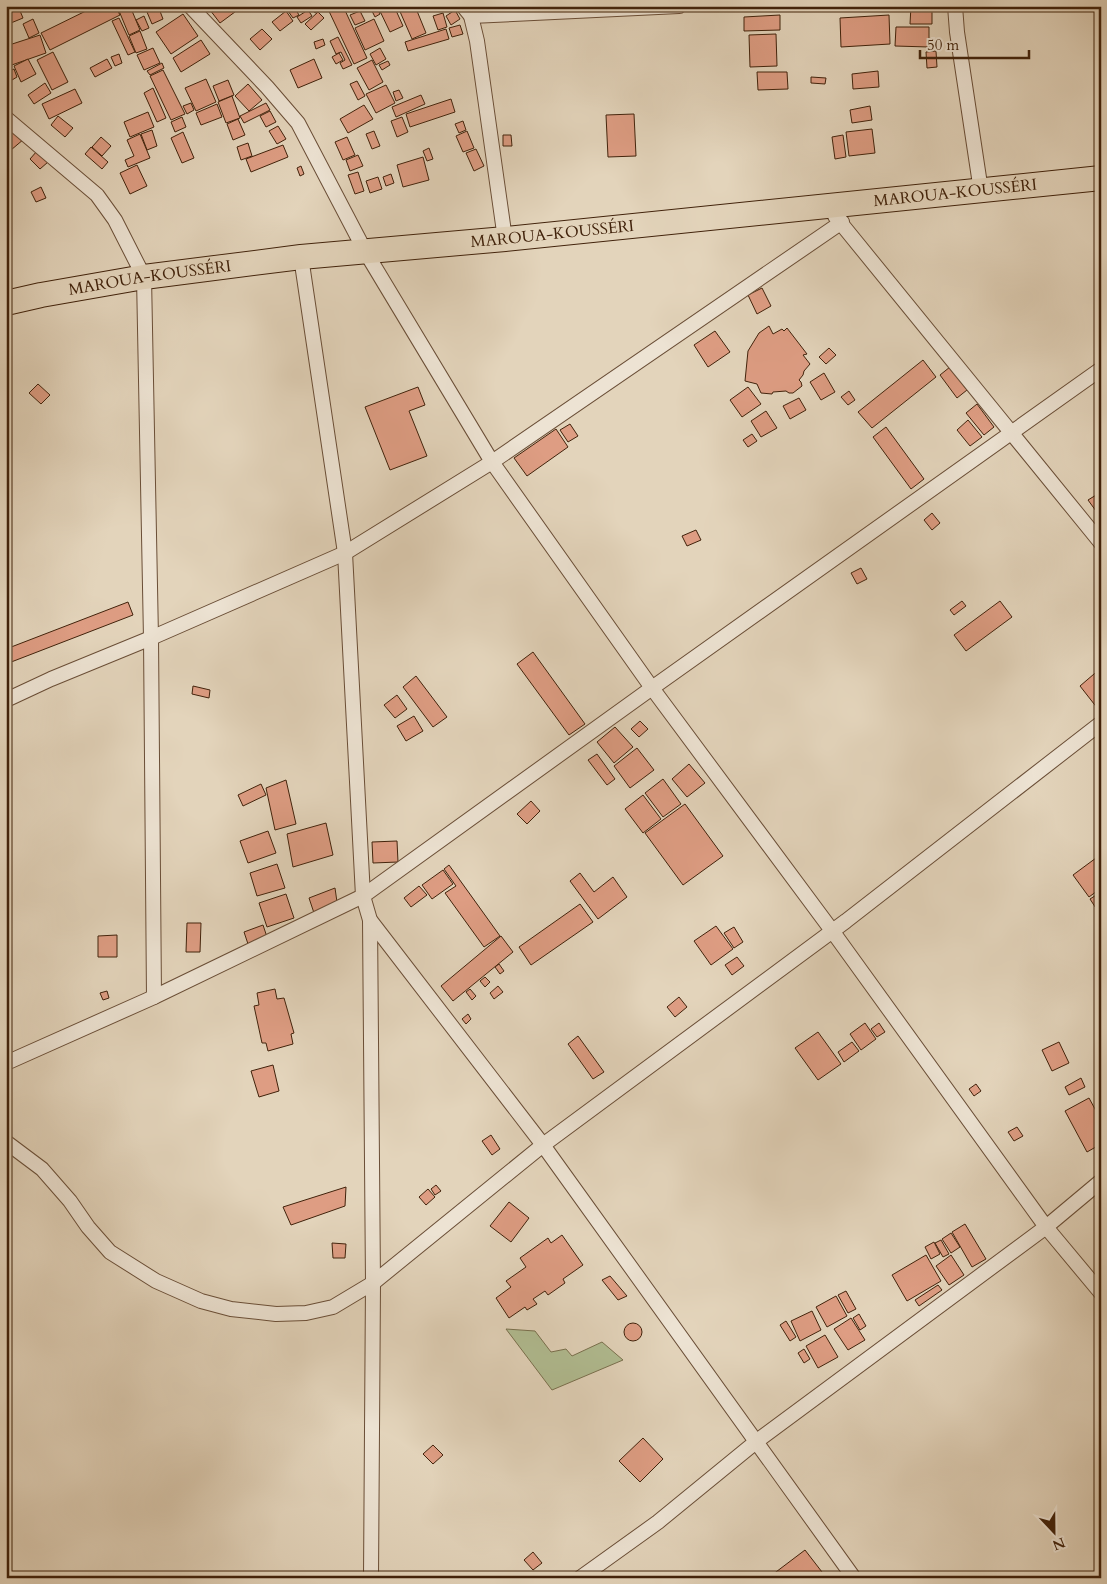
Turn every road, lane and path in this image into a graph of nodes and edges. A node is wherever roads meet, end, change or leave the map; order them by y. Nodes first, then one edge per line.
1 (190, 6) edge
2 (679, 6) edge
3 (954, 6) edge
4 (662, 7) edge
5 (467, 11) edge
6 (6, 118) edge
7 (1101, 178) edge
8 (981, 191) junction
9 (824, 205) junction
10 (842, 222) junction
11 (505, 239) junction
12 (365, 251) junction
13 (301, 256) junction
14 (144, 277) junction
15 (6, 303) edge
16 (1101, 369) edge
17 (1012, 432) junction
18 (492, 462) junction
19 (1101, 543) edge
20 (345, 553) junction
21 (151, 638) junction
22 (652, 688) junction
23 (6, 700) edge
24 (1101, 723) edge
25 (363, 896) junction
26 (370, 920) junction
27 (832, 932) junction
28 (154, 997) junction
29 (6, 1063) edge
30 (6, 1142) edge
31 (543, 1145) junction
32 (1101, 1181) edge
33 (1046, 1227) junction
34 (373, 1283) junction
35 (1101, 1293) edge
36 (757, 1441) junction
37 (371, 1578) edge
38 (580, 1578) edge
39 (854, 1578) edge

1 - 12 street
2 - 4 street
3 - 8 street
4 - 5 street
5 - 11 street
6 - 14 street
7 - 8 highway, MAROUA-KOUSSÉRI
8 - 9 highway, MAROUA-KOUSSÉRI
9 - 10 street
9 - 11 highway, MAROUA-KOUSSÉRI
10 - 17 street
10 - 18 street
11 - 12 highway, MAROUA-KOUSSÉRI
12 - 13 highway, MAROUA-KOUSSÉRI
12 - 18 street
13 - 14 highway, MAROUA-KOUSSÉRI
13 - 20 street
14 - 15 highway, MAROUA-KOUSSÉRI
14 - 21 street
16 - 17 street
17 - 19 street
17 - 22 street
18 - 20 street
18 - 22 street
20 - 21 street
20 - 25 street
21 - 23 street
21 - 28 street
22 - 25 street
22 - 27 street
24 - 27 street
25 - 26 street
25 - 28 street
26 - 31 street
26 - 34 street
27 - 31 street
27 - 33 street
28 - 29 street
30 - 34 street
31 - 34 street
31 - 36 street
32 - 33 street
33 - 35 street
33 - 36 street
34 - 37 street
36 - 38 street
36 - 39 street

